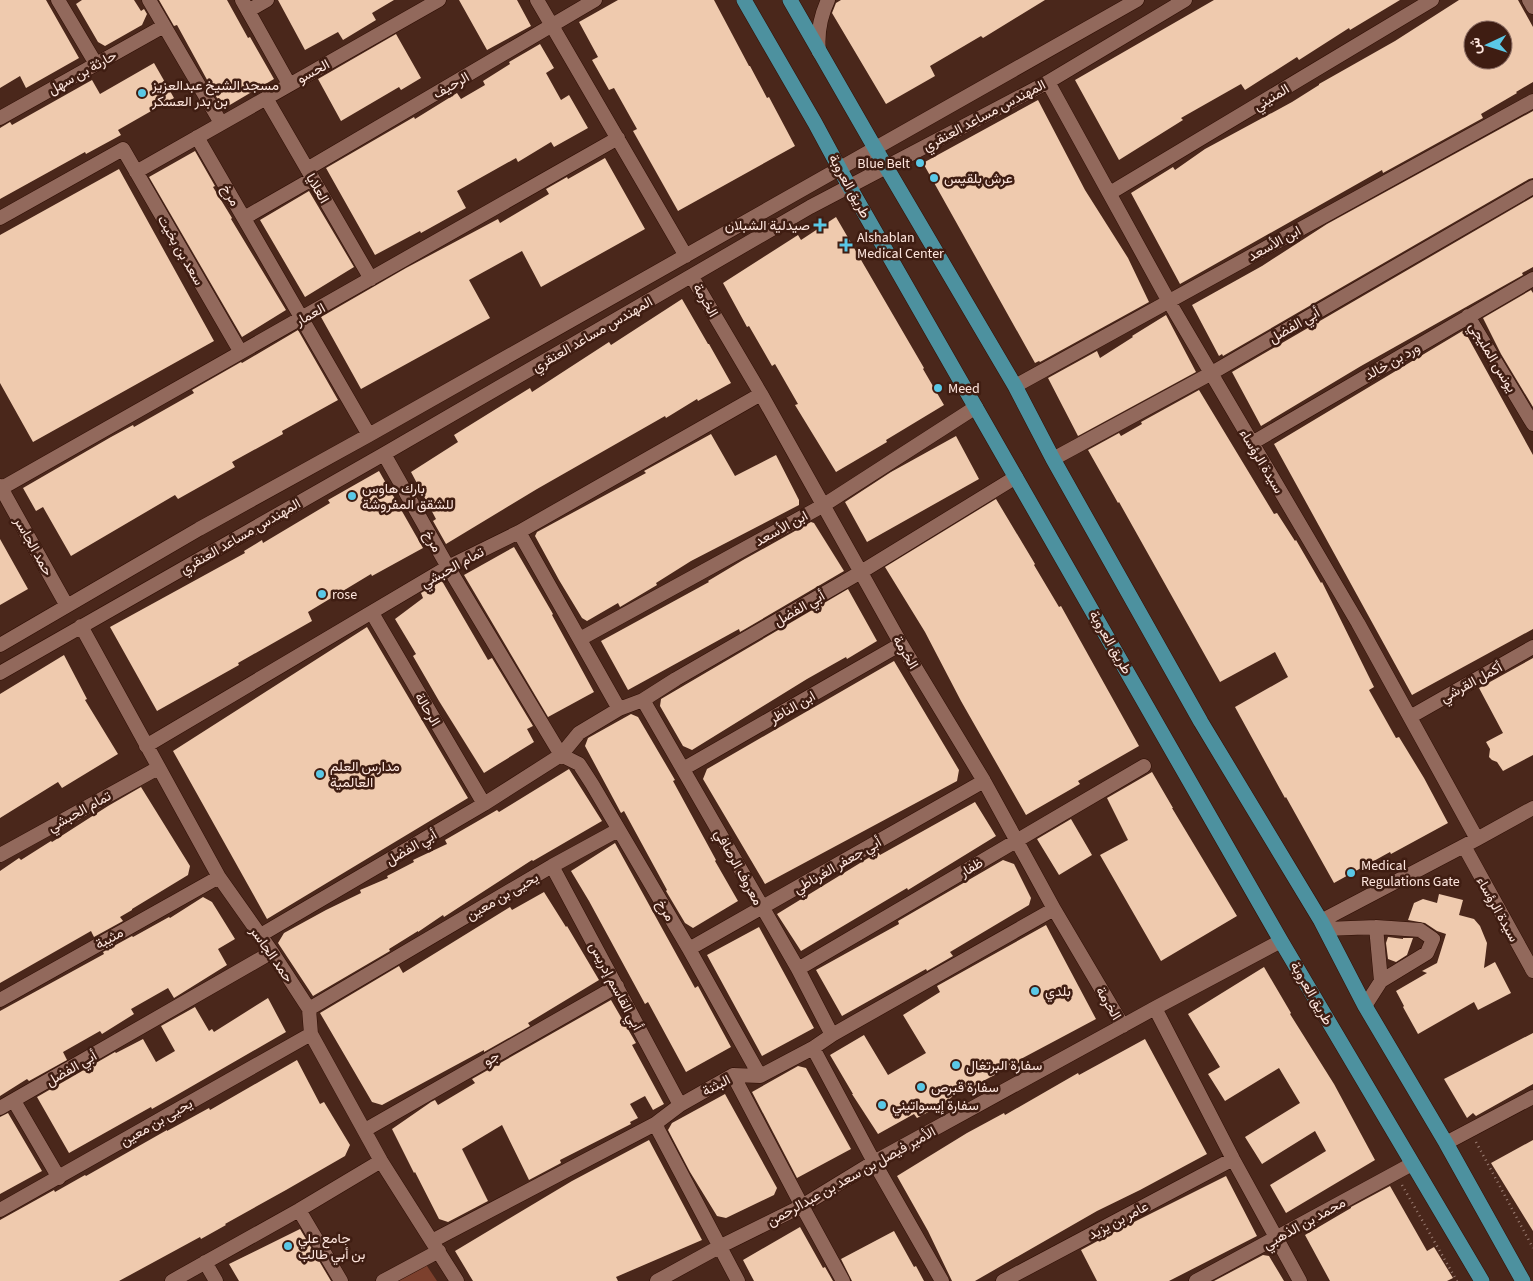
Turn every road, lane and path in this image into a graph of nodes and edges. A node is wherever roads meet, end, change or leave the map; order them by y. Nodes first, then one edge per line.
1 (58, 0) edge
2 (149, 0) edge
3 (267, 0) edge
4 (439, 0) edge
5 (537, 0) edge
6 (595, 0) edge
7 (744, 0) edge
8 (790, 0) edge
9 (828, 0) edge
10 (1137, 0) edge
11 (1185, 0) edge
12 (1432, 0) edge
13 (1529, 0) edge
14 (245, 5) edge
15 (1533, 7) edge
16 (164, 26) junction
17 (552, 26) junction
18 (819, 53) junction
19 (96, 64) junction
20 (1048, 82) junction
21 (290, 84) junction
22 (266, 98) junction
23 (1533, 101) edge
24 (0, 118) edge
25 (220, 124) junction
26 (197, 137) junction
27 (618, 138) junction
28 (874, 148) junction
29 (886, 166) junction
30 (840, 168) junction
31 (136, 172) junction
32 (310, 174) junction
33 (849, 186) junction
34 (1533, 187) edge
35 (1110, 193) junction
36 (0, 218) edge
37 (244, 218) junction
38 (686, 256) junction
39 (692, 277) junction
40 (371, 279) junction
41 (1533, 279) edge
42 (1168, 300) junction
43 (1468, 316) junction
44 (302, 318) junction
45 (240, 351) junction
46 (1210, 374) junction
47 (1015, 386) junction
48 (761, 394) junction
49 (976, 407) junction
50 (1533, 424) edge
51 (369, 435) junction
52 (1252, 443) junction
53 (384, 454) junction
54 (1053, 459) junction
55 (310, 468) junction
56 (1016, 477) junction
57 (1, 487) edge
58 (322, 489) junction
59 (824, 505) junction
60 (519, 532) junction
61 (448, 567) junction
62 (861, 572) junction
63 (67, 606) junction
64 (372, 613) junction
65 (81, 626) junction
66 (580, 639) junction
67 (901, 644) junction
68 (0, 645) edge
69 (1533, 647) edge
70 (0, 672) edge
71 (643, 700) junction
72 (619, 709) junction
73 (1410, 717) junction
74 (146, 746) junction
75 (561, 755) junction
76 (1144, 766) dead end
77 (158, 768) junction
78 (683, 769) junction
79 (984, 781) junction
80 (484, 804) junction
81 (1533, 808) edge
82 (618, 830) junction
83 (1477, 839) junction
84 (1016, 840) junction
85 (1464, 846) junction
86 (0, 855) edge
87 (552, 866) junction
88 (219, 877) junction
89 (762, 908) junction
90 (1054, 909) junction
91 (1324, 925) junction
92 (1376, 927) junction
93 (259, 936) junction
94 (1282, 941) junction
95 (689, 949) junction
96 (272, 952) junction
97 (798, 969) junction
98 (1533, 971) edge
99 (1381, 982) junction
100 (617, 986) junction
101 (0, 1000) edge
102 (1365, 1006) junction
103 (309, 1008) junction
104 (1155, 1008) junction
105 (1123, 1026) junction
106 (311, 1034) junction
107 (832, 1035) junction
108 (813, 1048) junction
109 (732, 1075) junction
110 (760, 1076) junction
111 (1533, 1097) edge
112 (14, 1101) junction
113 (680, 1105) junction
114 (0, 1108) edge
115 (655, 1124) junction
116 (365, 1130) junction
117 (1470, 1130) junction
118 (1446, 1143) junction
119 (1234, 1159) junction
120 (381, 1161) junction
121 (874, 1162) junction
122 (1412, 1164) junction
123 (1396, 1173) junction
124 (59, 1178) junction
125 (802, 1206) junction
126 (0, 1210) edge
127 (299, 1210) junction
128 (1276, 1238) junction
129 (436, 1246) junction
130 (719, 1247) junction
131 (1533, 1248) edge
132 (205, 1262) junction
133 (172, 1281) edge
134 (216, 1281) edge
135 (341, 1281) edge
136 (383, 1281) edge
137 (457, 1281) edge
138 (657, 1281) edge
139 (738, 1281) edge
140 (844, 1281) edge
141 (942, 1281) edge
142 (1003, 1281) edge
143 (1196, 1281) edge
144 (1300, 1281) edge
145 (1457, 1281) edge
146 (1482, 1281) edge
147 (1523, 1281) edge

1 - 19 street
2 - 16 street
3 - 14 street
4 - 21 street, الحسو
5 - 17 street
6 - 17 street, الرحيف
7 - 30 main road, طريق العروبة
8 - 18 main road
9 - 18 street
10 - 28 street, المهندس مساعد العنقري
11 - 20 street, المهندس مساعد العنقري
12 - 35 street, المنيني
13 - 15 street
14 - 21 street
16 - 19 street, حارثة بن سهل
16 - 25 street
17 - 27 street
17 - 32 street, الرحيف
18 - 28 main road
19 - 24 street, حارثة بن سهل
20 - 29 street, المهندس مساعد العنقري
20 - 35 street, سيدة الرؤساء
21 - 22 street, الحسو
22 - 25 street, الحسو
22 - 32 street, العلايا
23 - 42 street, ابن الأسعد
25 - 26 street, الحسو
26 - 31 street, الحسو
26 - 37 street, مرخ
27 - 38 street
27 - 40 street, العمار
28 - 29 main road
28 - 30 street, المهندس مساعد العنقري
29 - 33 street, المهندس مساعد العنقري
29 - 47 main road
30 - 33 main road, طريق العروبة
30 - 38 street, المهندس مساعد العنقري
31 - 36 street, سعد بن بخيت
31 - 45 street, سعد بن بخيت
32 - 37 street, الرحيف
32 - 40 street, العلايا
33 - 39 street, المهندس مساعد العنقري
33 - 49 main road, طريق العروبة
34 - 46 street, أبي الفضل
35 - 42 street, سيدة الرؤساء
37 - 44 street, مرخ
38 - 51 street, المهندس مساعد العنقري
39 - 48 street, الخرمة
39 - 53 street, المهندس مساعد العنقري
40 - 44 street, العمار
41 - 43 street, ورد بن خالد
42 - 46 street, سيدة الرؤساء
42 - 47 street, ابن الأسعد
43 - 50 street, يونس المليجي
43 - 52 street, ورد بن خالد
44 - 45 street, العمار
44 - 51 street, مرخ
45 - 57 street, العمار
46 - 52 street, سيدة الرؤساء
46 - 54 street, أبي الفضل
47 - 54 main road
48 - 59 street, الخرمة
48 - 60 street, تمام الحبشي
49 - 56 main road, طريق العروبة
49 - 59 street, ابن الأسعد
51 - 55 street, المهندس مساعد العنقري
52 - 73 street, سيدة الرؤساء
53 - 58 street, المهندس مساعد العنقري
53 - 61 street, مرخ
54 - 91 main road
55 - 58 street
55 - 63 street, المهندس مساعد العنقري
56 - 62 street, أبي الفضل
56 - 94 main road, طريق العروبة
57 - 63 street, حمد الجاسر
58 - 65 street, المهندس مساعد العنقري
59 - 62 street, الخرمة
59 - 66 street, ابن الأسعد
60 - 61 street, تمام الحبشي
60 - 66 street
61 - 64 street, تمام الحبشي
61 - 75 street, مرخ
62 - 67 street, الخرمة
62 - 71 street, أبي الفضل
63 - 68 street, المهندس مساعد العنقري
64 - 74 street, تمام الحبشي
64 - 80 street, الرحالة
65 - 70 street, المهندس مساعد العنقري
65 - 74 street, حمد الجاسر
66 - 72 street
67 - 78 street, ابن الناظر
67 - 79 street, الخرمة
69 - 73 street, أكمل القرشي
71 - 72 street, أبي الفضل
71 - 78 street, معروف الرصافي
72 - 75 street, أبي الفضل
73 - 83 street, سيدة الرؤساء
74 - 77 street, حمد الجاسر
75 - 80 street, أبي الفضل
75 - 82 street, مرخ
76 - 84 street, ظفار
77 - 86 street, تمام الحبشي
77 - 88 street, حمد الجاسر
78 - 89 street, معروف الرصافي
79 - 84 street, الخرمة
79 - 89 street, أبي جعفر الغرناطي
80 - 93 street, أبي الفضل
81 - 83 street
82 - 87 street, يحيى بن معين
82 - 95 street, مرخ
83 - 85 street
84 - 90 street, الخرمة
84 - 97 street, ظفار
85 - 91 street
85 - 98 street, سيدة الرؤساء
87 - 100 street, أبي القاسم إدريس
87 - 103 street, يحيى بن معين
88 - 93 street, حمد الجاسر
88 - 101 street, مثيبة
89 - 95 street, أبي جعفر الغرناطي
89 - 97 street, معروف الرصافي
90 - 105 street, الخرمة
90 - 107 street, البثنة
91 - 92 street
91 - 102 main road
92 - 99 street
92 - 99 street
93 - 96 street, حمد الجاسر
94 - 104 street, الأمير فيصل بن سعد بن عبدالرحمن
94 - 122 main road, طريق العروبة
95 - 110 street, مرخ
96 - 103 street, حمد الجاسر
96 - 112 street, أبي الفضل
97 - 107 street, معروف الرصافي
99 - 102 street
100 - 113 street, أبي القاسم إدريس
100 - 116 street, جو
102 - 118 main road
103 - 106 street, حمد الجاسر
104 - 105 street, الأمير فيصل بن سعد بن عبدالرحمن
104 - 119 street
105 - 121 street, الأمير فيصل بن سعد بن عبدالرحمن
106 - 116 street, حمد الجاسر
106 - 124 street, يحيى بن معين
107 - 108 street, البثنة
108 - 110 street, البثنة
108 - 121 street
109 - 110 street, البثنة
109 - 113 street, البثنة
109 - 125 street
111 - 117 street
112 - 114 street, أبي الفضل
112 - 124 street
113 - 115 street, البثنة
115 - 129 street, البثنة
115 - 130 street
116 - 120 street, حمد الجاسر
117 - 118 street
117 - 131 path
118 - 147 main road
119 - 128 street
119 - 142 street, عامر بن يزيد
120 - 127 street
120 - 129 street, حمد الجاسر
121 - 125 street, الأمير فيصل بن سعد بن عبدالرحمن
121 - 141 street
122 - 123 street, محمد بن الذهبي
122 - 146 main road, طريق العروبة
123 - 128 street, محمد بن الذهبي
123 - 145 path
124 - 126 street, يحيى بن معين
125 - 130 street, الأمير فيصل بن سعد بن عبدالرحمن
125 - 140 street
127 - 132 street
127 - 135 street
128 - 143 street, محمد بن الذهبي
128 - 144 street
129 - 136 street, البثنة
129 - 137 street, حمد الجاسر
130 - 138 street, الأمير فيصل بن سعد بن عبدالرحمن
130 - 139 street
132 - 133 street
132 - 134 street

